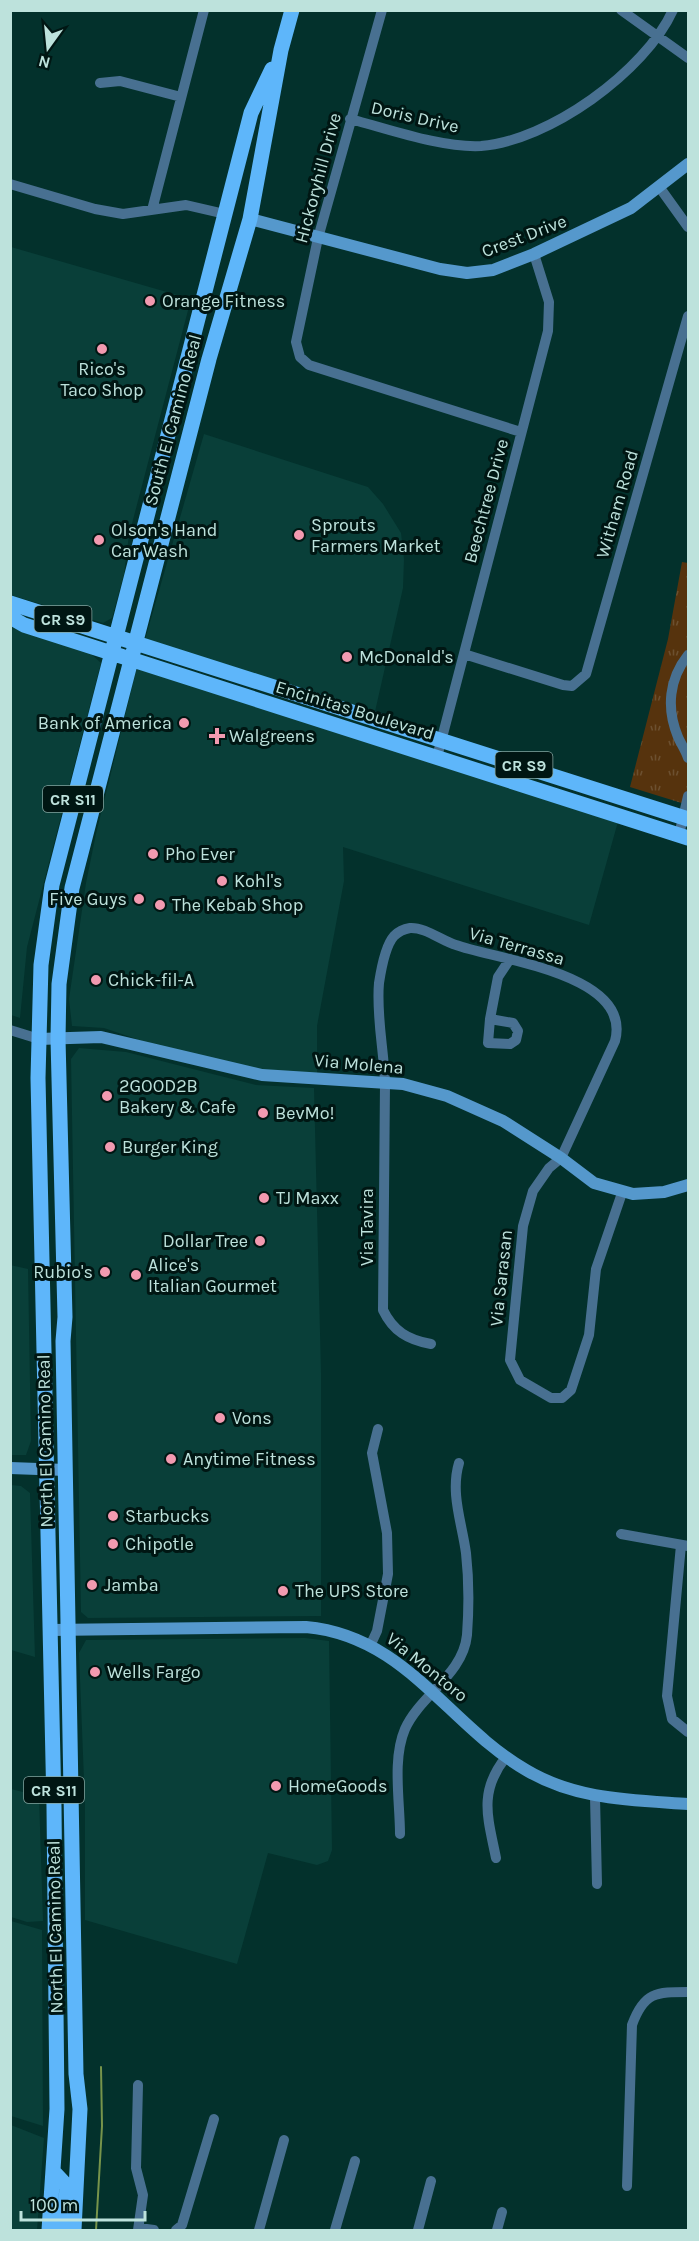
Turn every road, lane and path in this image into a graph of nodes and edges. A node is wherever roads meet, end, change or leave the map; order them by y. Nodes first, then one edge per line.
1 (204, 10) edge
2 (292, 10) edge
3 (382, 10) edge
4 (621, 10) edge
5 (673, 10) edge
6 (657, 36) junction
7 (281, 50) junction
8 (688, 58) edge
9 (100, 83) dead end
10 (181, 97) junction
11 (251, 113) junction
12 (350, 119) junction
13 (688, 164) edge
14 (10, 184) edge
15 (660, 188) junction
16 (152, 210) junction
17 (225, 214) junction
18 (250, 219) junction
19 (688, 226) edge
20 (318, 238) junction
21 (534, 254) junction
22 (688, 316) edge
23 (521, 432) junction
24 (165, 445) junction
25 (168, 513) junction
26 (10, 603) edge
27 (10, 617) edge
28 (115, 636) junction
29 (135, 643) junction
30 (111, 653) junction
31 (464, 654) junction
32 (688, 655) edge
33 (131, 659) junction
34 (295, 712) junction
35 (364, 716) junction
36 (442, 739) junction
37 (437, 757) junction
38 (688, 758) edge
39 (688, 796) edge
40 (686, 818) edge
41 (65, 832) junction
42 (684, 836) edge
43 (72, 888) junction
44 (49, 910) junction
45 (510, 959) junction
46 (58, 997) junction
47 (490, 1019) dead end
48 (10, 1030) edge
49 (39, 1039) junction
50 (58, 1039) junction
51 (385, 1081) junction
52 (561, 1158) junction
53 (40, 1159) junction
54 (688, 1185) edge
55 (622, 1193) junction
56 (63, 1241) junction
57 (431, 1344) dead end
58 (378, 1429) dead end
59 (459, 1463) dead end
60 (10, 1468) edge
61 (45, 1469) junction
62 (66, 1470) junction
63 (621, 1534) dead end
64 (685, 1546) edge
65 (68, 1629) junction
66 (50, 1630) junction
67 (370, 1644) junction
68 (433, 1693) junction
69 (688, 1732) edge
70 (506, 1757) junction
71 (53, 1763) junction
72 (595, 1797) junction
73 (688, 1804) edge
74 (73, 1830) junction
75 (400, 1834) dead end
76 (496, 1858) dead end
77 (597, 1884) dead end
78 (688, 1992) edge
79 (138, 2085) dead end
80 (214, 2119) dead end
81 (284, 2140) dead end
82 (355, 2161) dead end
83 (53, 2171) junction
84 (431, 2181) dead end
85 (627, 2186) dead end
86 (502, 2212) dead end
87 (139, 2229) edge
88 (49, 2230) edge
89 (63, 2230) edge
90 (74, 2230) edge
91 (154, 2230) edge
92 (176, 2230) edge
93 (259, 2230) edge
94 (335, 2230) edge
95 (418, 2230) edge
96 (497, 2230) edge

1 - 10 street
2 - 7 main road, South El Camino Real
3 - 12 street, Hickoryhill Drive
4 - 6 street
5 - 6 street, Doris Drive
6 - 8 street
6 - 12 street, Doris Drive
7 - 11 main road, South El Camino Real
7 - 18 main road, South El Camino Real
9 - 10 street
10 - 16 street
11 - 17 main road, South El Camino Real
11 - 18 main road
12 - 20 street, Hickoryhill Drive
13 - 15 street, Crest Drive
14 - 16 street
15 - 19 street
15 - 21 street, Crest Drive
16 - 17 street
17 - 24 main road, South El Camino Real
18 - 20 street, Crest Drive
18 - 25 main road, South El Camino Real
20 - 21 street, Crest Drive
20 - 23 street, Hickoryhill Drive
21 - 23 street, Beechtree Drive
22 - 31 street, Witham Road
23 - 31 street, Beechtree Drive
24 - 25 main road
24 - 28 main road, South El Camino Real
25 - 29 main road, South El Camino Real
26 - 28 main road, Encinitas Boulevard / CR S9
27 - 30 main road, Encinitas Boulevard / CR S9
28 - 29 main road, Encinitas Boulevard / CR S9
28 - 30 main road, South El Camino Real / CR S11
29 - 33 main road, South El Camino Real / CR S11
29 - 35 main road, Encinitas Boulevard / CR S9
30 - 33 main road, Encinitas Boulevard / CR S9
30 - 41 main road, North El Camino Real / CR S11
31 - 36 street, Beechtree Drive
32 - 38 street
33 - 34 main road, Encinitas Boulevard / CR S9
33 - 43 main road, North El Camino Real / CR S11
34 - 35 main road
34 - 37 main road, Encinitas Boulevard / CR S9
35 - 36 main road, Encinitas Boulevard / CR S9
36 - 37 street, Beechtree Drive
36 - 40 main road, Encinitas Boulevard / CR S9
37 - 42 main road, Encinitas Boulevard / CR S9
39 - 40 street
40 - 42 street
41 - 43 main road
41 - 44 main road, North El Camino Real / CR S11
43 - 46 main road, North El Camino Real / CR S11
44 - 46 main road
44 - 49 main road, North El Camino Real / CR S11
45 - 47 street
45 - 51 street, Via Terrassa
45 - 52 street, Via Terrassa
46 - 50 main road, North El Camino Real / CR S11
48 - 49 street
49 - 50 street, Via Molena
49 - 53 main road, North El Camino Real / CR S11
50 - 51 street, Via Molena
50 - 56 main road, North El Camino Real / CR S11
51 - 52 street, Via Molena
51 - 57 street, Via Tavira
52 - 55 street, Via Molena
52 - 55 street, Via Sarasan
53 - 56 main road
53 - 61 main road, North El Camino Real / CR S11
54 - 55 street, Via Molena
56 - 62 main road, North El Camino Real / CR S11
58 - 67 street
59 - 68 street
60 - 61 street
61 - 62 street
61 - 66 main road, North El Camino Real / CR S11
62 - 65 main road, North El Camino Real / CR S11
63 - 64 street
64 - 69 street
65 - 66 street, Via Montoro
65 - 67 street, Via Montoro
65 - 74 main road, North El Camino Real / CR S11
66 - 71 main road, North El Camino Real / CR S11
67 - 68 street, Via Montoro
68 - 70 street, Via Montoro
68 - 75 street
70 - 72 street, Via Montoro
70 - 76 street
71 - 74 main road
71 - 83 main road, North El Camino Real / CR S11
72 - 73 street, Via Montoro
72 - 77 street
74 - 90 main road, North El Camino Real / CR S11
78 - 85 street
79 - 87 street
80 - 92 street
81 - 93 street
82 - 94 street
83 - 88 main road, North El Camino Real / CR S11
83 - 89 main road
84 - 95 street
86 - 96 street
87 - 91 street

